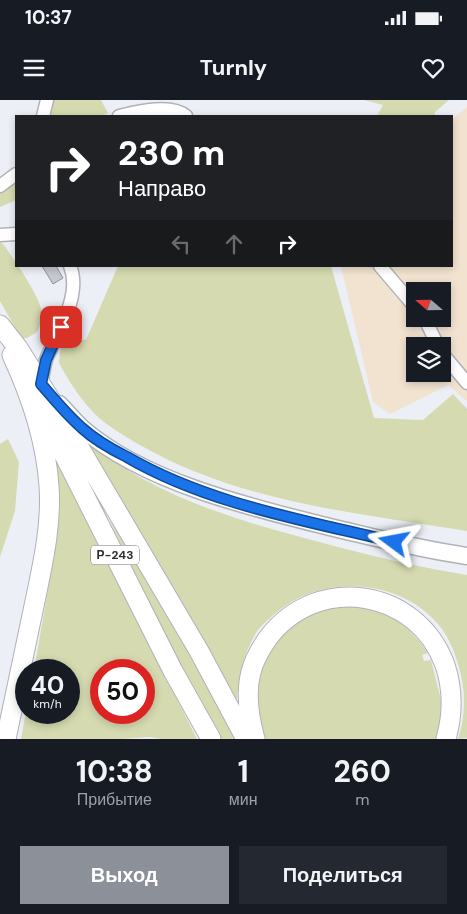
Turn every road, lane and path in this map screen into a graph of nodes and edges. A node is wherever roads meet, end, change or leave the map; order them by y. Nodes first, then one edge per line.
1 (47, 100) edge
2 (43, 115) edge
3 (122, 115) edge
4 (185, 115) edge
5 (15, 175) edge
6 (0, 186) edge
7 (15, 234) edge
8 (0, 235) edge
9 (70, 267) edge
10 (381, 267) edge
11 (406, 296) edge
12 (0, 325) edge
13 (0, 329) edge
14 (451, 364) edge
15 (19, 371) junction
16 (467, 383) edge
17 (41, 384) junction
18 (467, 556) edge
19 (6, 739) edge
20 (211, 739) edge
21 (246, 739) edge
22 (255, 739) edge
23 (446, 739) edge

1 - 2 lane
3 - 4 lane
5 - 6 lane
7 - 8 lane
9 - 17 lane
10 - 11 lane
12 - 17 highway, Р-243
13 - 15 highway, Р-243
14 - 16 lane
15 - 19 highway, Р-243
15 - 20 highway, Р-243
17 - 18 main road, Р-243
17 - 21 highway, Р-243
22 - 23 highway

